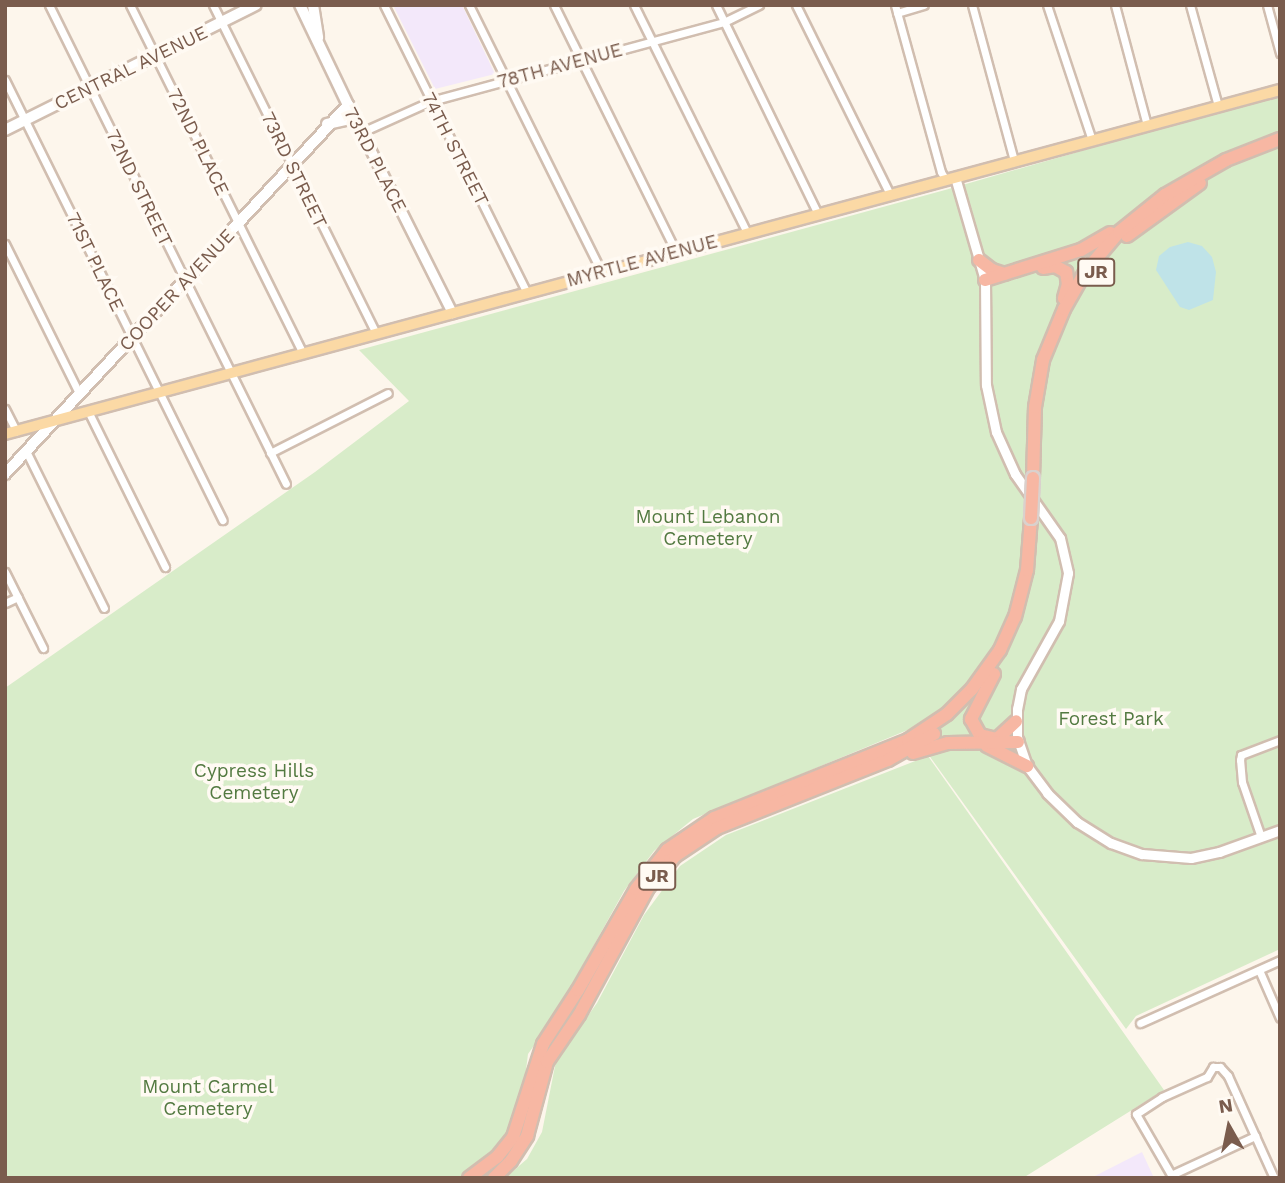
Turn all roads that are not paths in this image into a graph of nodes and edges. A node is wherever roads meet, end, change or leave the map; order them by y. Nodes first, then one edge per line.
1 (49, 5) edge
2 (130, 5) edge
3 (213, 5) edge
4 (256, 5) edge
5 (300, 5) edge
6 (313, 5) edge
7 (384, 5) edge
8 (469, 5) edge
9 (554, 5) edge
10 (634, 5) edge
11 (716, 5) edge
12 (759, 5) edge
13 (796, 5) edge
14 (924, 5) edge
15 (972, 5) edge
16 (1047, 5) edge
17 (1115, 5) edge
18 (1190, 5) edge
19 (1266, 5) edge
20 (896, 9) edge
21 (724, 22) junction
22 (222, 23) junction
23 (317, 41) junction
24 (651, 41) junction
25 (1280, 53) edge
26 (155, 56) junction
27 (581, 60) junction
28 (5, 80) edge
29 (506, 80) junction
30 (90, 88) junction
31 (1280, 90) edge
32 (431, 101) junction
33 (348, 104) junction
34 (1218, 106) junction
35 (355, 118) junction
36 (25, 120) junction
37 (327, 124) junction
38 (1147, 125) junction
39 (5, 130) edge
40 (362, 132) junction
41 (1280, 139) edge
42 (1092, 140) junction
43 (1280, 147) edge
44 (1014, 161) junction
45 (292, 166) junction
46 (950, 178) junction
47 (890, 194) junction
48 (818, 214) junction
49 (1135, 217) junction
50 (239, 225) junction
51 (747, 233) junction
52 (5, 244) edge
53 (676, 252) junction
54 (979, 260) junction
55 (602, 272) junction
56 (1004, 274) junction
57 (186, 281) junction
58 (986, 283) junction
59 (527, 293) junction
60 (452, 313) junction
61 (376, 334) junction
62 (132, 338) junction
63 (1049, 342) junction
64 (303, 353) junction
65 (231, 373) junction
66 (159, 392) junction
67 (79, 393) junction
68 (387, 393) dead end
69 (5, 409) edge
70 (88, 411) junction
71 (56, 419) junction
72 (11, 432) edge
73 (27, 453) junction
74 (271, 453) junction
75 (5, 474) edge
76 (1036, 482) junction
77 (286, 484) dead end
78 (1035, 519) junction
79 (222, 520) dead end
80 (165, 567) dead end
81 (5, 572) edge
82 (18, 597) junction
83 (5, 603) edge
84 (104, 608) dead end
85 (43, 648) dead end
86 (994, 674) junction
87 (1016, 721) junction
88 (997, 739) junction
89 (1018, 740) junction
90 (1280, 740) edge
91 (983, 744) junction
92 (876, 764) junction
93 (1027, 766) junction
94 (1280, 830) edge
95 (1261, 836) junction
96 (1280, 960) edge
97 (1259, 970) junction
98 (1280, 1018) edge
99 (1140, 1023) dead end
100 (1255, 1136) junction
101 (1172, 1176) edge
102 (469, 1178) edge
103 (494, 1178) edge
104 (1274, 1178) edge

1 - 30 street, 72ND STREET
2 - 26 street, 72ND PLACE
3 - 22 street, 73RD STREET
4 - 22 main road, CENTRAL AVENUE
5 - 23 main road, 73RD PLACE
6 - 23 main road
7 - 32 street, 74TH STREET
8 - 29 street
9 - 27 street
10 - 24 street
11 - 21 street
12 - 21 street, 78TH AVENUE
13 - 47 street
14 - 20 street
15 - 44 street
16 - 42 street
17 - 38 street
18 - 34 street
19 - 25 street
20 - 46 street
21 - 24 street, 78TH AVENUE
21 - 48 street
22 - 26 main road, CENTRAL AVENUE
22 - 45 street, 73RD STREET
23 - 33 main road, 73RD PLACE
24 - 27 street, 78TH AVENUE
24 - 51 street
26 - 30 main road, CENTRAL AVENUE
26 - 50 street, 72ND PLACE
27 - 29 street, 78TH AVENUE
27 - 53 street
28 - 36 street, 71ST PLACE
29 - 32 street, 78TH AVENUE
29 - 55 street
30 - 36 main road, CENTRAL AVENUE
30 - 57 street, 72ND STREET
31 - 34 main road, MYRTLE AVENUE
32 - 40 street, 78TH AVENUE
32 - 59 street, 74TH STREET
33 - 35 street, 73RD PLACE
33 - 37 main road, COOPER AVENUE
34 - 38 main road, MYRTLE AVENUE
35 - 37 main road
35 - 40 street, 73RD PLACE
36 - 39 main road, CENTRAL AVENUE
36 - 62 street, 71ST PLACE
37 - 45 main road, COOPER AVENUE
38 - 42 main road, MYRTLE AVENUE
40 - 60 street, 73RD PLACE
41 - 49 highway, JR
42 - 44 main road, MYRTLE AVENUE
43 - 76 highway, JR
44 - 46 main road, MYRTLE AVENUE
45 - 50 main road, COOPER AVENUE
45 - 61 street, 73RD STREET
46 - 47 main road, MYRTLE AVENUE
46 - 54 street
47 - 48 main road, MYRTLE AVENUE
48 - 51 main road, MYRTLE AVENUE
49 - 56 highway
49 - 63 highway, JR
50 - 57 main road, COOPER AVENUE
50 - 64 street, 72ND PLACE
51 - 53 main road, MYRTLE AVENUE
52 - 67 street
53 - 55 main road, MYRTLE AVENUE
54 - 56 highway
54 - 58 street
55 - 59 main road, MYRTLE AVENUE
56 - 58 highway
57 - 62 main road, COOPER AVENUE
57 - 65 street, 72ND STREET
58 - 63 highway
58 - 87 street
59 - 60 main road, MYRTLE AVENUE
60 - 61 main road, MYRTLE AVENUE
61 - 64 main road, MYRTLE AVENUE
62 - 66 street, 71ST PLACE
62 - 67 main road, COOPER AVENUE
63 - 76 highway, JR
64 - 65 main road, MYRTLE AVENUE
65 - 66 main road, MYRTLE AVENUE
65 - 74 street, 72ND STREET
66 - 70 main road, MYRTLE AVENUE
66 - 79 street, 71ST PLACE
67 - 71 main road, COOPER AVENUE
68 - 74 street
69 - 72 street
70 - 71 main road, MYRTLE AVENUE
70 - 80 street
71 - 72 main road, MYRTLE AVENUE
71 - 73 main road, COOPER AVENUE
73 - 75 main road, COOPER AVENUE
73 - 84 street
74 - 77 street, 72ND STREET
76 - 78 highway, JR, bridge
78 - 86 highway, JR
78 - 102 highway, JR
81 - 82 street
82 - 83 street
82 - 85 street
86 - 88 highway
86 - 92 highway, JR
87 - 88 highway
87 - 89 street
88 - 89 highway
89 - 91 highway
89 - 93 street
90 - 95 street
91 - 92 highway
91 - 93 highway
92 - 103 highway, JR
93 - 95 street
94 - 95 street
96 - 97 street
97 - 98 street
97 - 99 street
100 - 101 street
100 - 101 street
100 - 104 street

